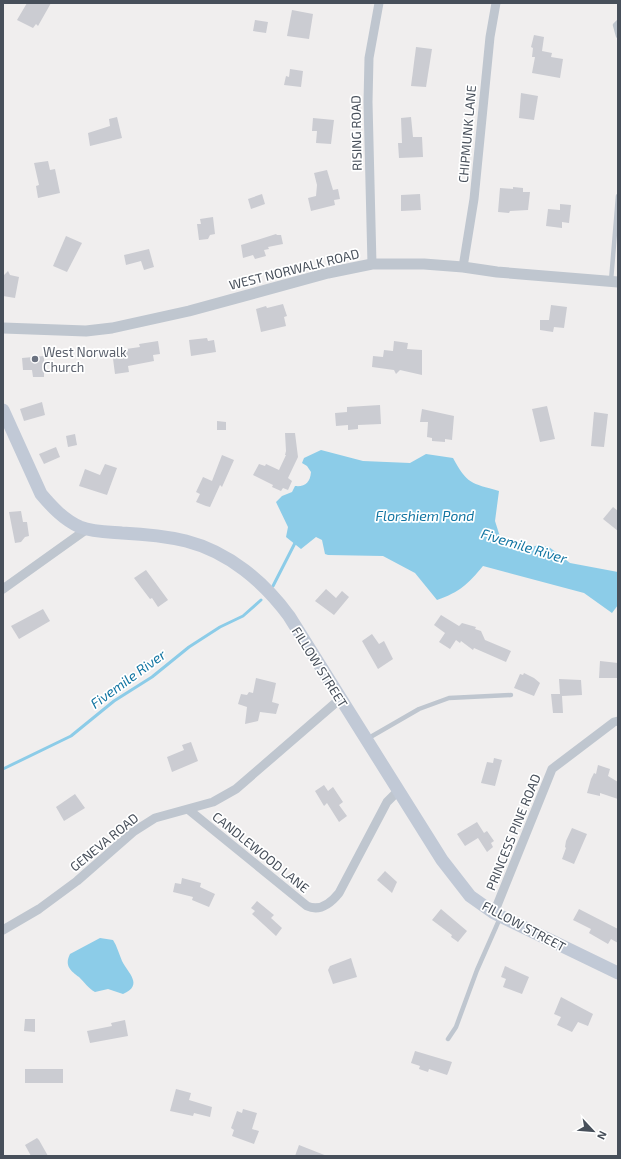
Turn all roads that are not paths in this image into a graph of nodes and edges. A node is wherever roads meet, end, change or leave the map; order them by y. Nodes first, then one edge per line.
1 (379, 3) edge
2 (496, 3) edge
3 (618, 22) edge
4 (618, 36) edge
5 (618, 196) edge
6 (372, 264) junction
7 (463, 267) junction
8 (615, 281) edge
9 (3, 328) edge
10 (3, 410) edge
11 (87, 529) junction
12 (3, 589) edge
13 (511, 695) dead end
14 (340, 699) junction
15 (618, 721) edge
16 (366, 740) junction
17 (398, 791) junction
18 (189, 810) junction
19 (497, 915) junction
20 (3, 930) edge
21 (618, 972) edge
22 (448, 1039) dead end

1 - 6 street, RISING ROAD
2 - 7 street, CHIPMUNK LANE
3 - 4 lane
5 - 8 lane
6 - 7 street, WEST NORWALK ROAD
6 - 9 street, WEST NORWALK ROAD
7 - 8 street, WEST NORWALK ROAD
10 - 11 main road, FILLOW STREET
11 - 12 street
11 - 14 main road, FILLOW STREET
13 - 16 lane
14 - 16 main road, FILLOW STREET
14 - 18 street, GENEVA ROAD
15 - 19 street, PRINCESS PINE ROAD
16 - 17 main road, FILLOW STREET
17 - 18 street, CANDLEWOOD LANE
17 - 19 main road, FILLOW STREET
18 - 20 street, GENEVA ROAD
19 - 21 main road, FILLOW STREET
19 - 22 lane

